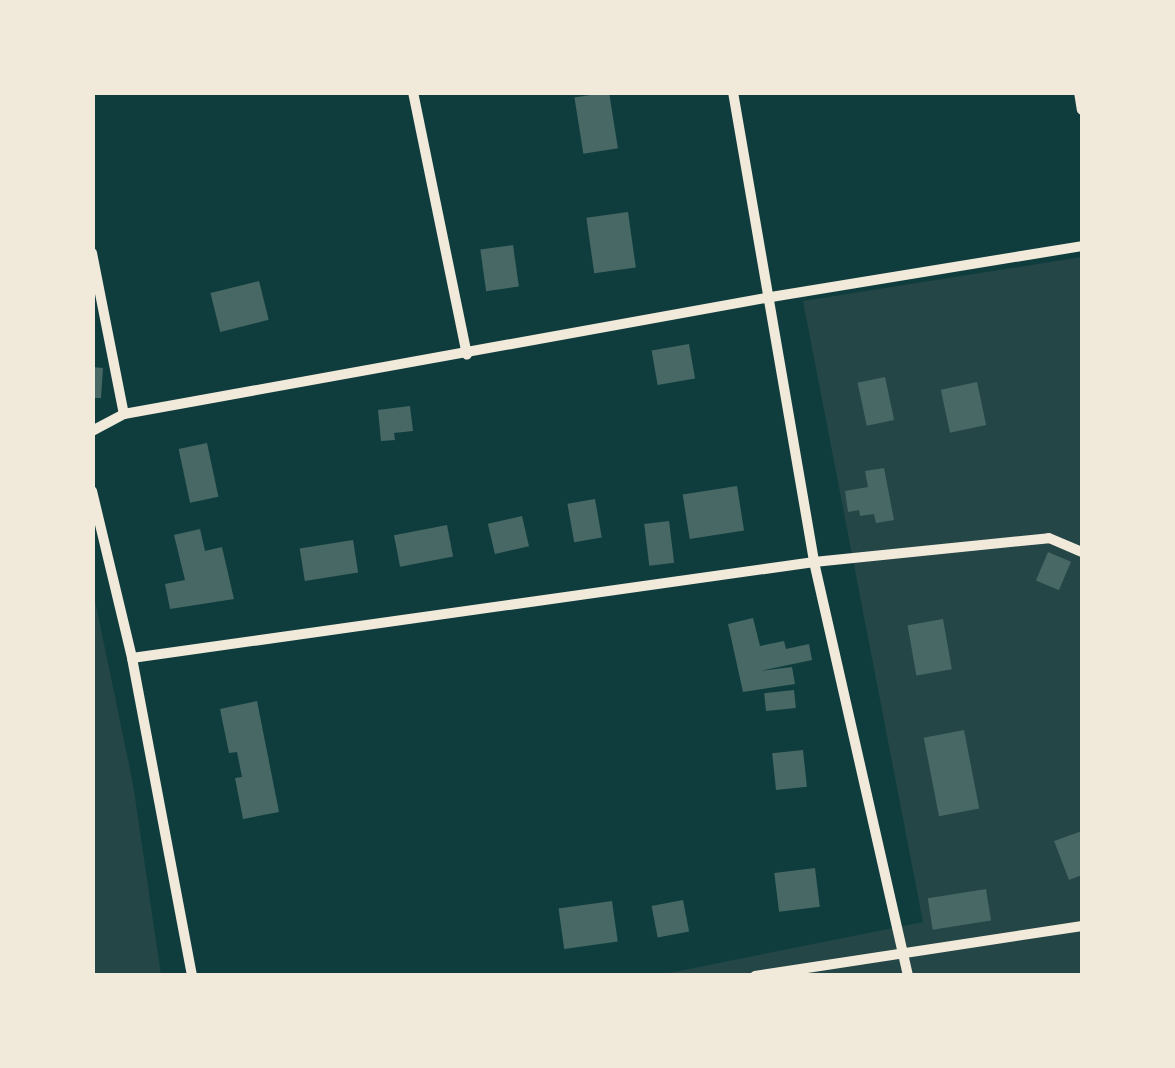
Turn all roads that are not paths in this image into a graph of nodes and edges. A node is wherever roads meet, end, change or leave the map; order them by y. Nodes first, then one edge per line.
1 (412, 92) edge
2 (733, 92) edge
3 (1079, 92) edge
4 (1082, 110) edge
5 (1082, 246) edge
6 (92, 253) edge
7 (770, 296) junction
8 (467, 354) junction
9 (124, 414) junction
10 (92, 431) edge
11 (92, 490) edge
12 (1082, 552) edge
13 (814, 562) junction
14 (132, 658) junction
15 (1082, 926) edge
16 (904, 952) junction
17 (192, 976) edge
18 (755, 976) edge
19 (908, 976) edge

1 - 8 street
2 - 7 street
3 - 4 street
5 - 7 street
6 - 9 street
7 - 8 street
7 - 13 street
8 - 9 street
9 - 10 street
11 - 14 street
12 - 13 street
13 - 14 street
13 - 16 street
14 - 17 street
15 - 16 street
16 - 18 street
16 - 19 street

